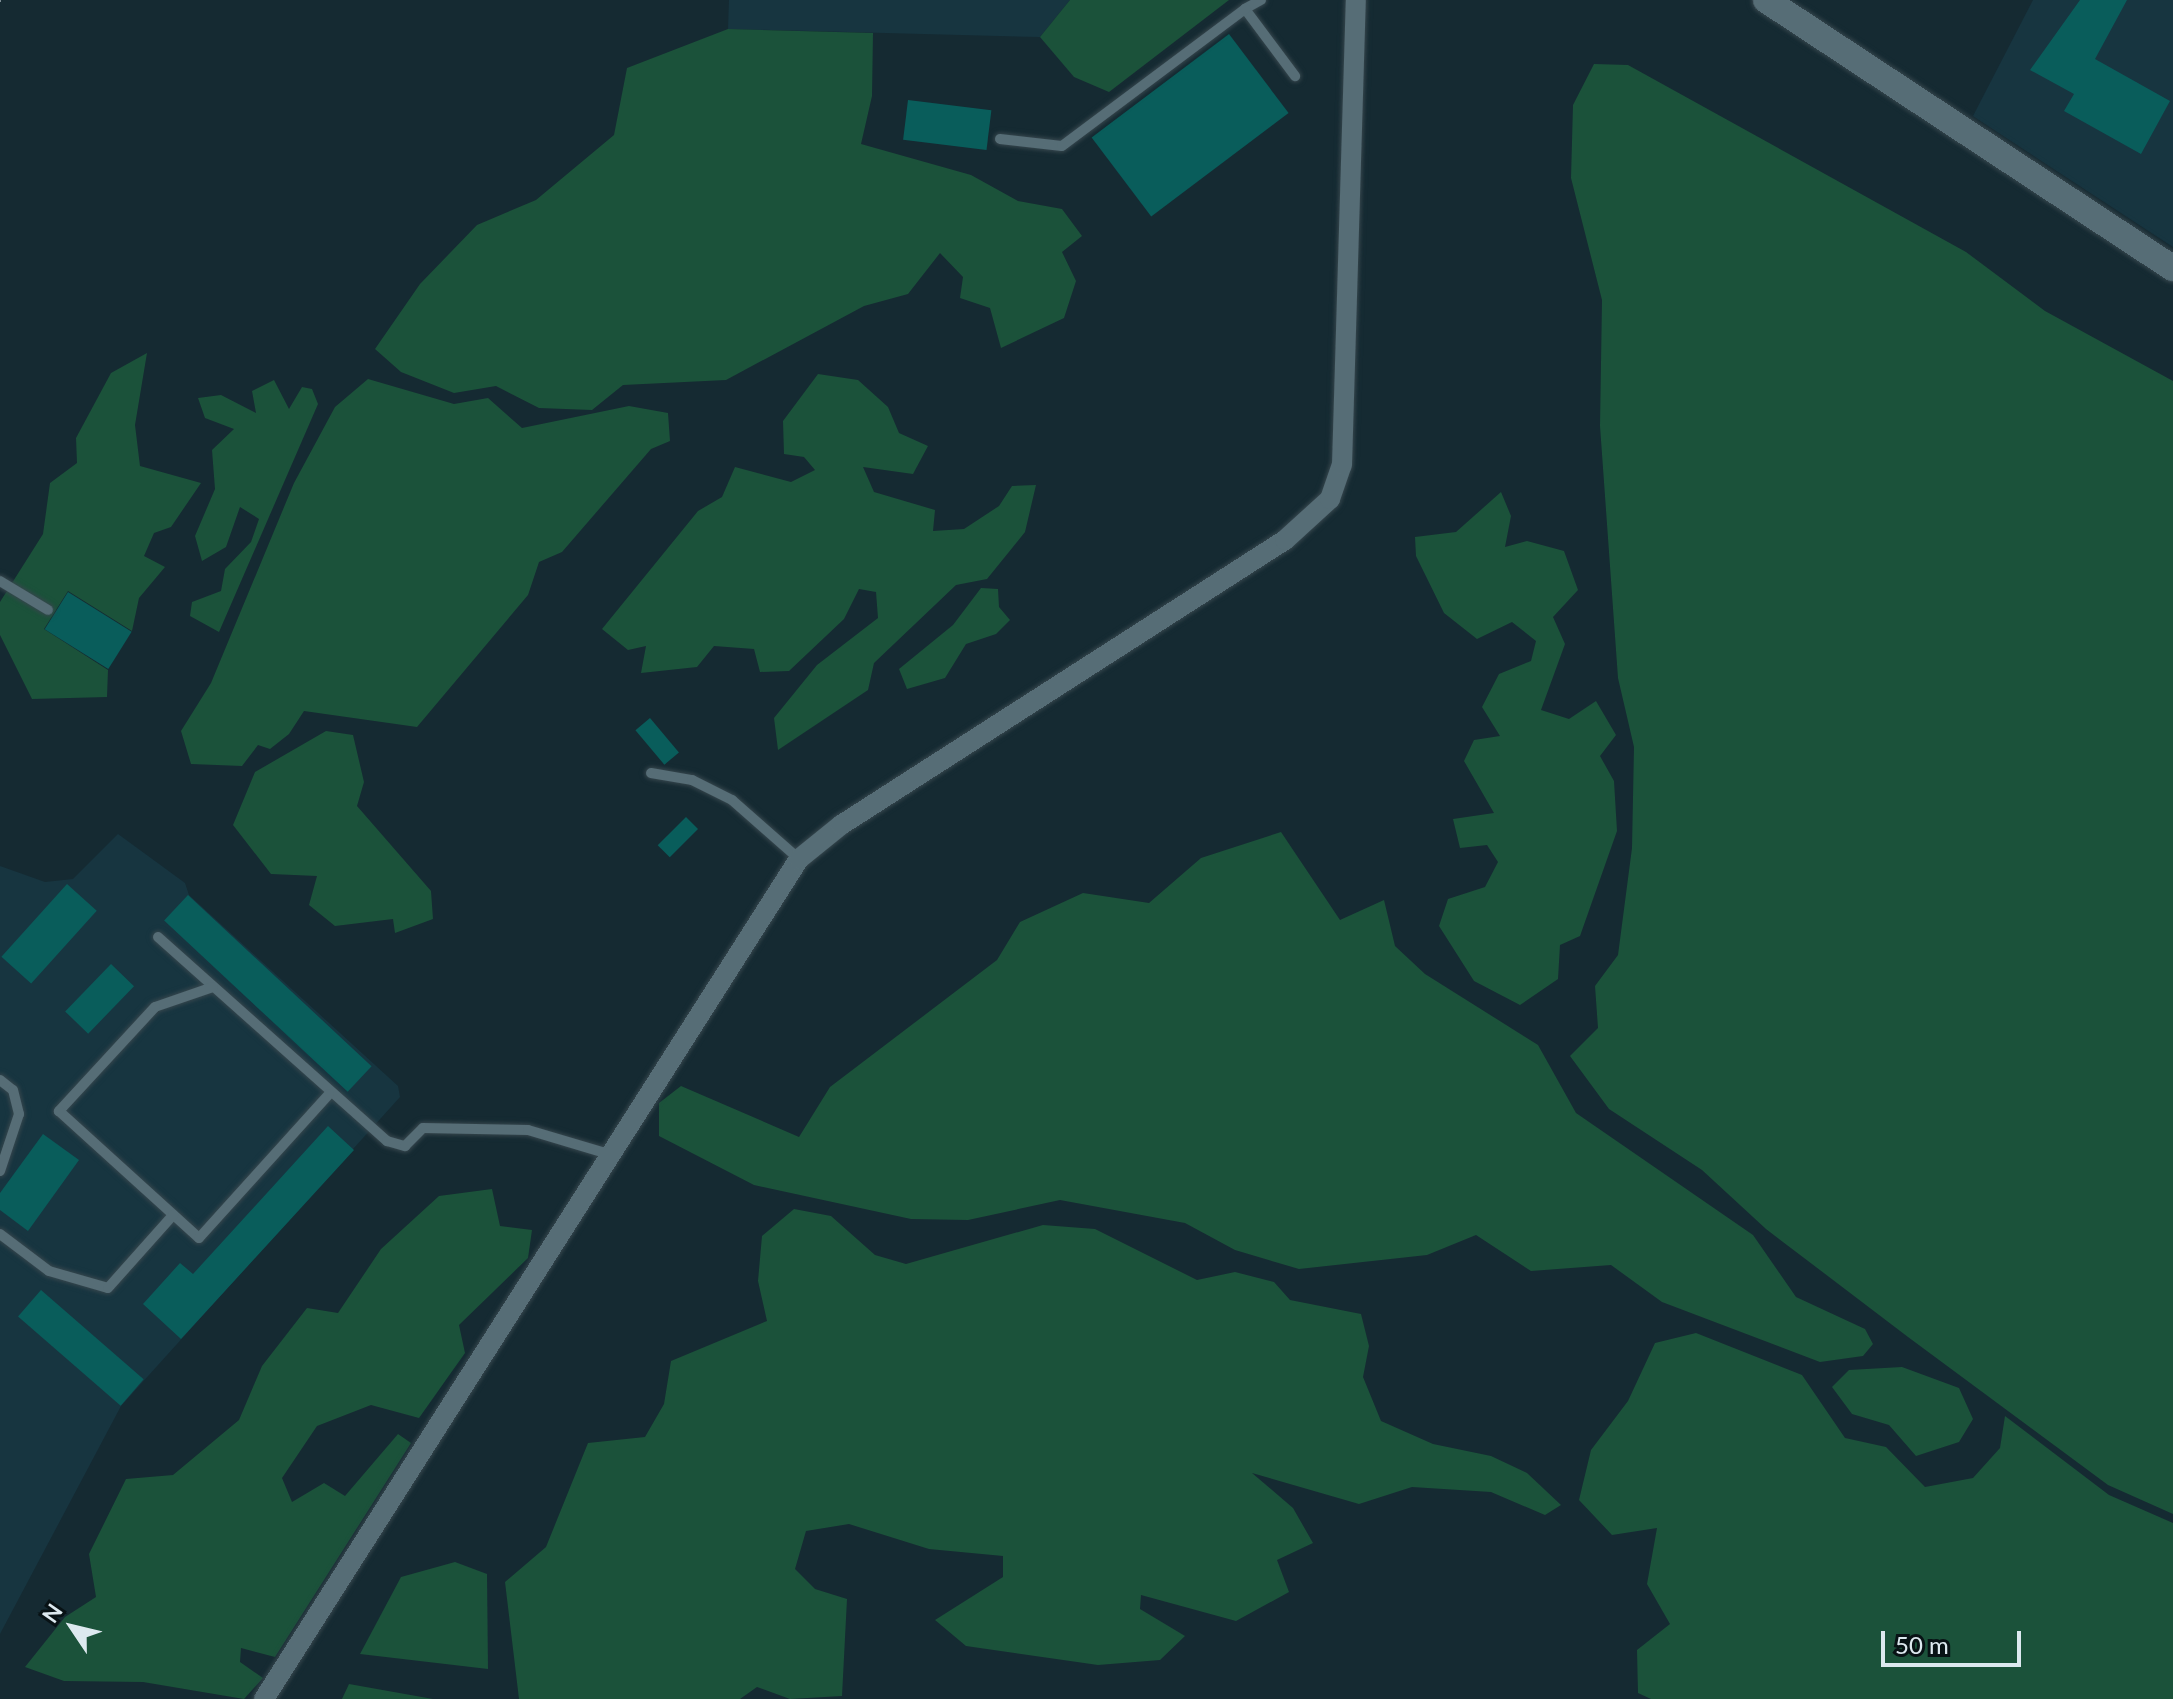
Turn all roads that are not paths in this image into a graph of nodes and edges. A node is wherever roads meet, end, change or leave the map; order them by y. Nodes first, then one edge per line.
1 (1261, 0) edge
2 (1356, 0) edge
3 (1774, 3) edge
4 (1245, 9) junction
5 (1295, 76) dead end
6 (1000, 139) dead end
7 (2173, 268) edge
8 (0, 581) edge
9 (48, 610) dead end
10 (651, 773) dead end
11 (799, 859) junction
12 (158, 937) dead end
13 (213, 987) junction
14 (0, 1080) edge
15 (329, 1094) junction
16 (612, 1155) junction
17 (0, 1171) edge
18 (173, 1215) junction
19 (0, 1234) edge
20 (264, 1699) edge

1 - 4 lane
2 - 11 street
3 - 7 street
4 - 5 lane
4 - 6 lane
8 - 9 lane
10 - 11 lane
11 - 16 street
12 - 13 lane
13 - 15 lane
13 - 18 lane
14 - 17 lane
15 - 16 lane
15 - 18 lane
16 - 20 street
18 - 19 lane

